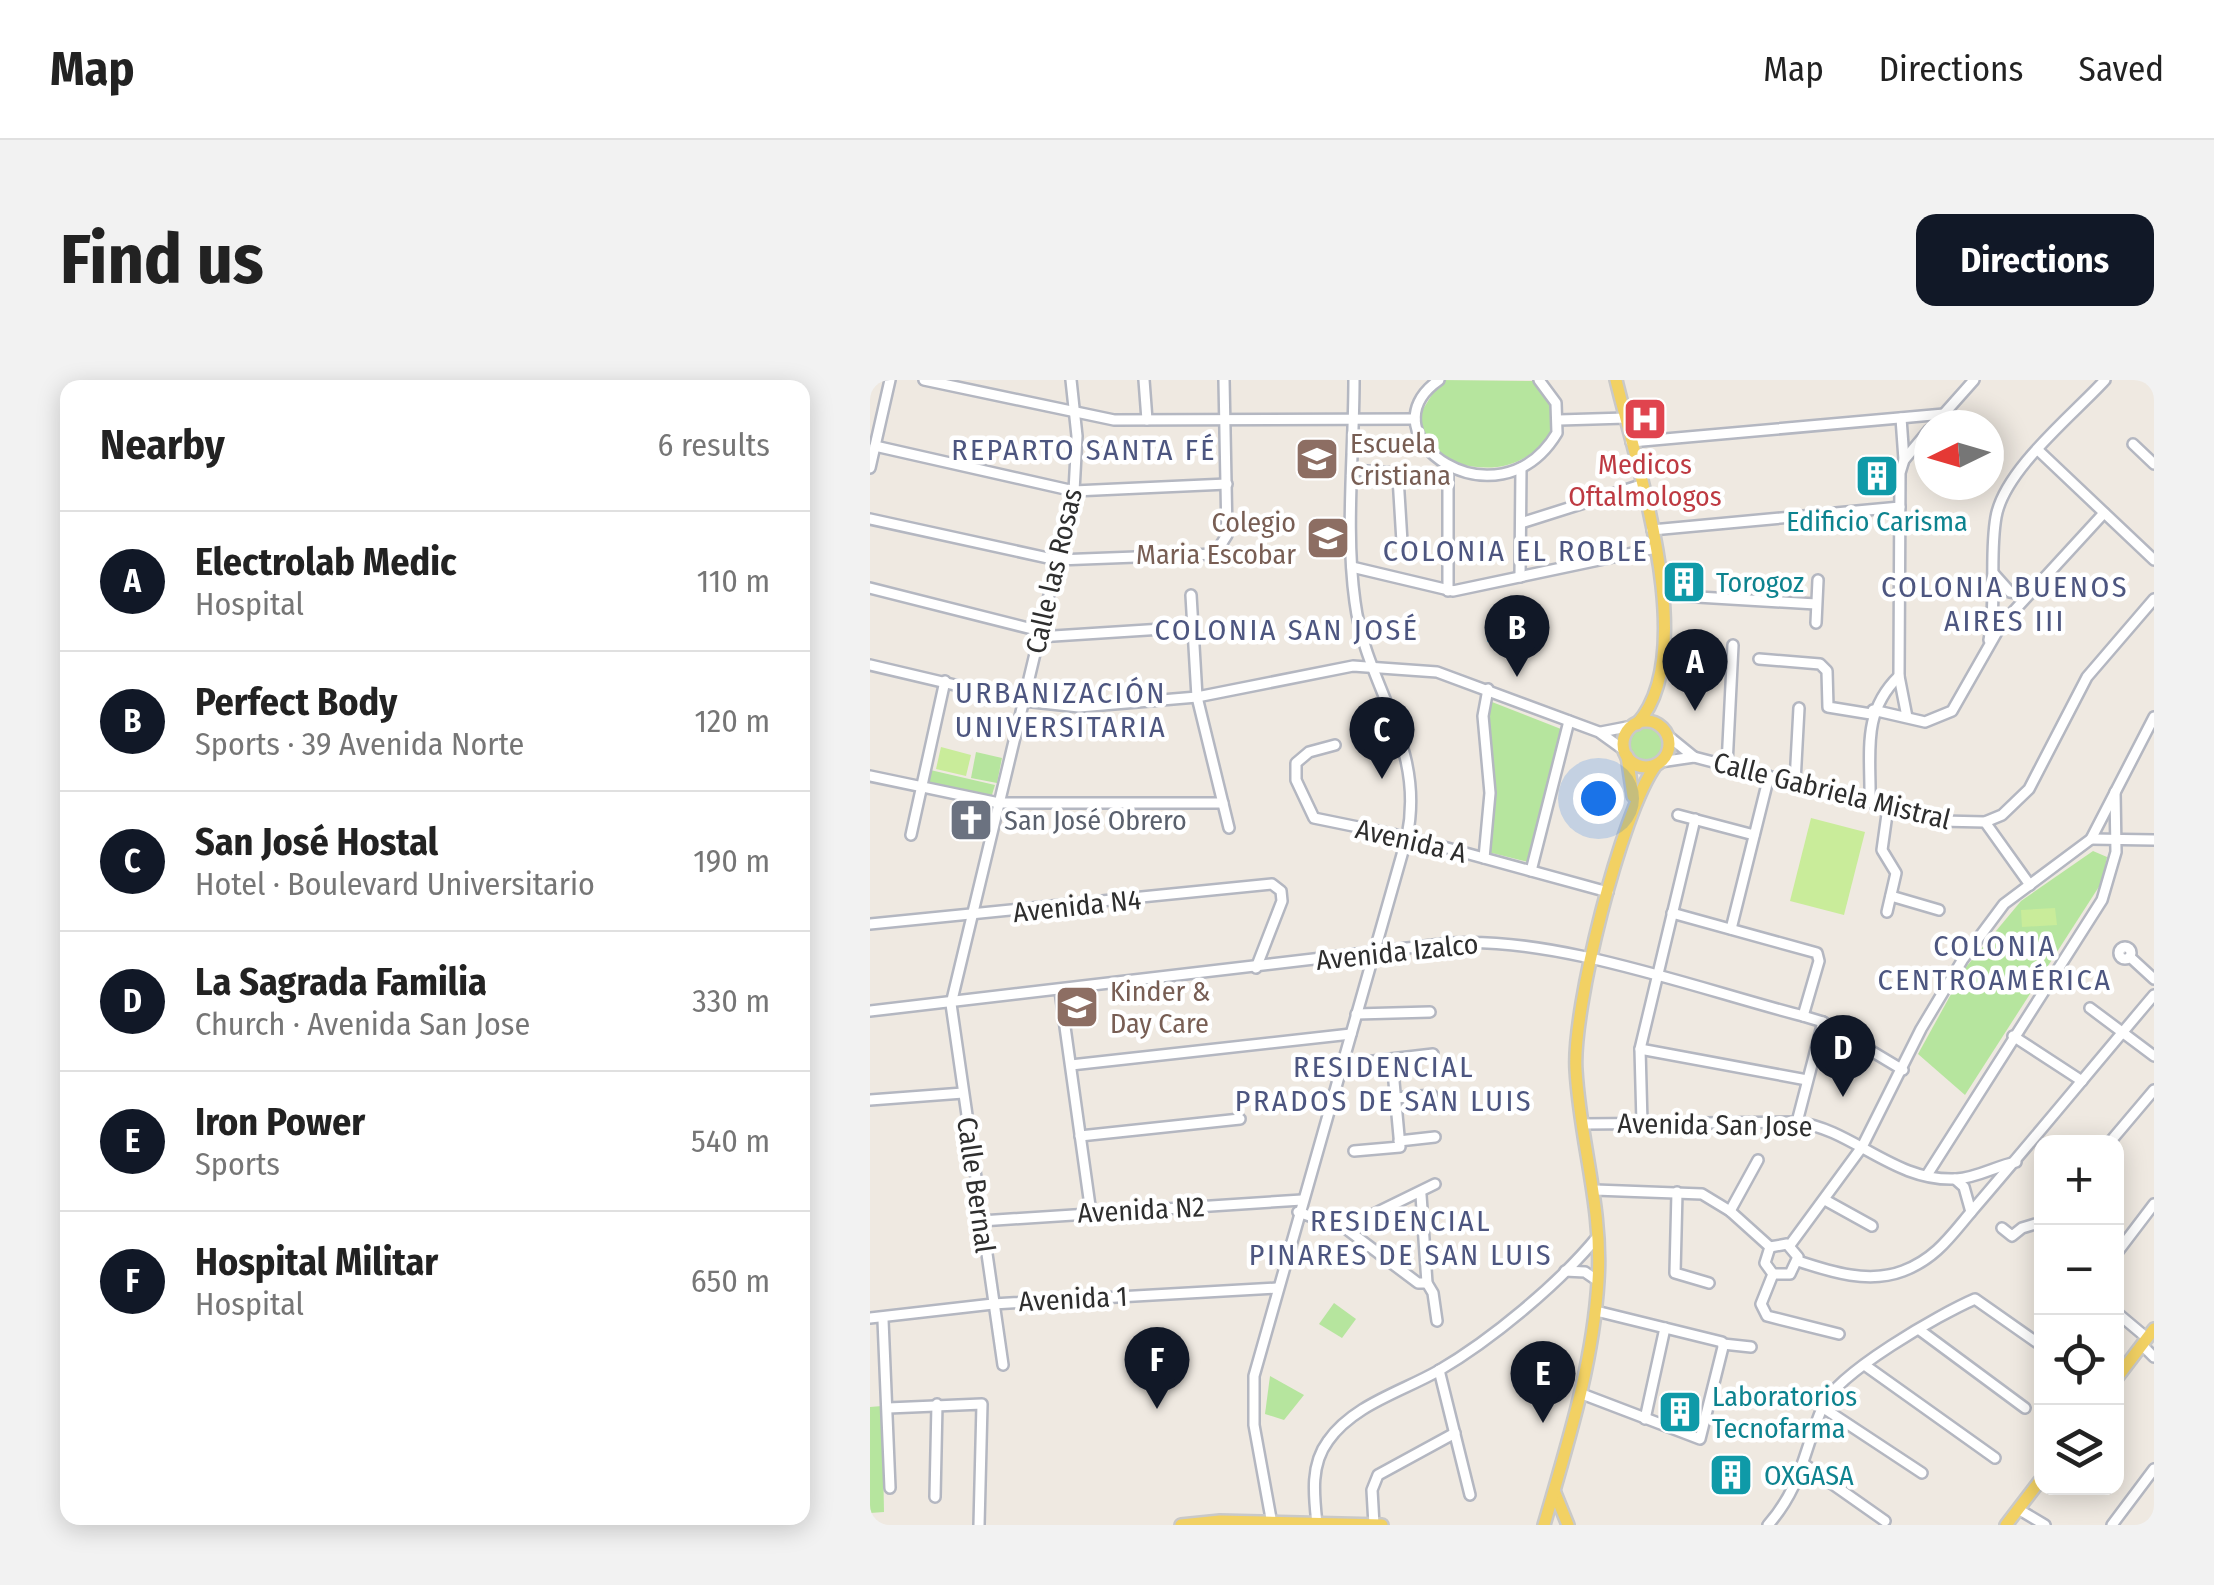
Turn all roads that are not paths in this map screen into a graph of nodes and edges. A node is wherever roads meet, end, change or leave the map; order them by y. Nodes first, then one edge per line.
1 (890, 380) edge
2 (924, 380) edge
3 (1071, 380) edge
4 (1144, 380) edge
5 (1224, 380) edge
6 (1354, 380) edge
7 (1439, 380) edge
8 (1539, 380) edge
9 (1616, 380) edge
10 (1974, 380) edge
11 (2105, 380) edge
12 (1948, 410) edge
13 (1074, 414) junction
14 (1914, 417) edge
15 (1626, 418) junction
16 (1902, 418) junction
17 (1416, 419) junction
18 (1147, 420) junction
19 (1226, 420) junction
20 (1354, 420) junction
21 (1559, 420) junction
22 (1631, 442) junction
23 (2133, 444) dead end
24 (875, 446) junction
25 (1914, 448) edge
26 (2039, 451) junction
27 (1904, 460) junction
28 (2154, 464) edge
29 (1448, 466) junction
30 (870, 468) edge
31 (1522, 468) junction
32 (1353, 470) junction
33 (1227, 484) junction
34 (1641, 485) junction
35 (1074, 491) junction
36 (1900, 507) junction
37 (2104, 513) junction
38 (870, 519) edge
39 (1520, 523) junction
40 (1652, 530) junction
41 (1402, 542) dead end
42 (1656, 548) junction
43 (1057, 560) junction
44 (2154, 560) edge
45 (1352, 568) junction
46 (1994, 573) junction
47 (1520, 577) junction
48 (1818, 580) dead end
49 (870, 588) edge
50 (1448, 591) junction
51 (1191, 595) dead end
52 (2027, 595) junction
53 (1664, 596) junction
54 (2154, 599) edge
55 (1816, 604) junction
56 (1816, 623) dead end
57 (1194, 627) junction
58 (1039, 634) junction
59 (1988, 642) junction
60 (1733, 645) dead end
61 (1760, 659) dead end
62 (870, 665) edge
63 (1375, 666) junction
64 (1899, 676) junction
65 (945, 681) junction
66 (1659, 683) junction
67 (1488, 689) junction
68 (1198, 697) junction
69 (1023, 701) junction
70 (1798, 708) dead end
71 (1872, 712) junction
72 (1944, 717) junction
73 (2154, 717) edge
74 (1907, 718) junction
75 (1569, 720) junction
76 (1635, 725) junction
77 (1949, 728) dead end
78 (1599, 732) junction
79 (1666, 733) junction
80 (1335, 745) dead end
81 (1626, 753) junction
82 (1694, 757) junction
83 (1658, 763) junction
84 (1727, 765) junction
85 (870, 776) edge
86 (1769, 776) junction
87 (1795, 782) junction
88 (921, 788) junction
89 (2114, 789) junction
90 (1870, 802) junction
91 (1000, 803) junction
92 (1222, 803) junction
93 (1888, 807) junction
94 (1631, 810) junction
95 (1678, 814) dead end
96 (1695, 819) junction
97 (1986, 822) junction
98 (1228, 828) dead end
99 (910, 836) dead end
100 (1754, 836) junction
101 (1407, 838) junction
102 (2091, 839) junction
103 (2116, 840) junction
104 (2154, 840) edge
105 (1484, 858) junction
106 (1531, 871) junction
107 (2030, 886) junction
108 (1608, 892) junction
109 (1891, 896) junction
110 (1939, 910) dead end
111 (1887, 912) dead end
112 (1672, 913) junction
113 (975, 917) junction
114 (870, 924) edge
115 (1731, 930) junction
116 (1374, 952) junction
117 (2130, 957) dead end
118 (1592, 961) junction
119 (1256, 968) junction
120 (1654, 977) junction
121 (2154, 979) edge
122 (1060, 992) junction
123 (2154, 995) edge
124 (951, 1004) junction
125 (2090, 1008) dead end
126 (870, 1010) edge
127 (1430, 1012) dead end
128 (1356, 1014) junction
129 (1802, 1016) junction
130 (1823, 1022) junction
131 (2124, 1030) junction
132 (1350, 1034) junction
133 (2013, 1036) junction
134 (1640, 1049) junction
135 (1432, 1054) dead end
136 (2154, 1056) edge
137 (1343, 1059) junction
138 (1392, 1060) junction
139 (1070, 1065) junction
140 (1904, 1070) junction
141 (1807, 1080) junction
142 (2082, 1081) junction
143 (2154, 1090) edge
144 (963, 1093) junction
145 (1432, 1095) dead end
146 (1396, 1098) junction
147 (870, 1100) edge
148 (1240, 1119) dead end
149 (1796, 1122) junction
150 (1642, 1123) junction
151 (1583, 1124) junction
152 (2116, 1135) edge
153 (1080, 1136) junction
154 (1435, 1137) dead end
155 (1400, 1144) junction
156 (1862, 1147) junction
157 (1354, 1151) dead end
158 (1758, 1160) dead end
159 (2018, 1162) junction
160 (1927, 1175) junction
161 (1955, 1179) junction
162 (1435, 1184) dead end
163 (1596, 1190) junction
164 (1677, 1192) junction
165 (1421, 1194) junction
166 (1302, 1200) junction
167 (1824, 1200) junction
168 (2154, 1204) edge
169 (1730, 1211) junction
170 (1298, 1212) junction
171 (1971, 1212) junction
172 (1091, 1213) junction
173 (981, 1221) junction
174 (2034, 1224) edge
175 (1872, 1226) dead end
176 (1345, 1228) junction
177 (2002, 1228) dead end
178 (1599, 1234) junction
179 (2124, 1243) edge
180 (1790, 1245) junction
181 (1770, 1248) junction
182 (1798, 1261) junction
183 (1562, 1272) junction
184 (1772, 1274) junction
185 (1598, 1282) junction
186 (1709, 1283) dead end
187 (1427, 1284) junction
188 (1276, 1288) junction
189 (993, 1304) junction
190 (1596, 1311) junction
191 (2120, 1315) edge
192 (870, 1318) edge
193 (883, 1320) junction
194 (1437, 1321) dead end
195 (1666, 1328) junction
196 (1921, 1331) junction
197 (1838, 1334) dead end
198 (2148, 1337) edge
199 (2034, 1340) edge
200 (1722, 1343) junction
201 (1752, 1347) dead end
202 (2154, 1357) edge
203 (1003, 1365) dead end
204 (1866, 1366) junction
205 (2124, 1368) edge
206 (1439, 1370) junction
207 (1582, 1394) junction
208 (937, 1404) junction
209 (1822, 1407) junction
210 (888, 1408) junction
211 (2024, 1408) dead end
212 (1644, 1418) junction
213 (1455, 1433) junction
214 (1995, 1458) dead end
215 (1804, 1464) junction
216 (2154, 1469) edge
217 (1922, 1472) dead end
218 (890, 1488) dead end
219 (2034, 1488) edge
220 (1554, 1490) junction
221 (1470, 1495) dead end
222 (935, 1498) dead end
223 (2018, 1508) junction
224 (1884, 1521) dead end
225 (1272, 1523) edge
226 (1316, 1524) edge
227 (1374, 1524) edge
228 (979, 1525) edge
229 (1180, 1525) edge
230 (1382, 1525) edge
231 (1544, 1525) edge
232 (1568, 1525) edge
233 (1768, 1525) edge
234 (2006, 1525) edge
235 (2045, 1525) edge
236 (2112, 1525) edge

1 - 24 street
2 - 13 street
3 - 13 street, Calle las Rosas
4 - 18 street
5 - 19 street
6 - 20 street
7 - 17 street
8 - 21 street
9 - 15 main road
10 - 12 street
11 - 26 street
13 - 18 street
13 - 35 street, Calle las Rosas
14 - 16 street
15 - 21 street
15 - 22 main road
16 - 22 street
16 - 27 street
17 - 20 street
17 - 29 street
18 - 19 street
19 - 20 street
19 - 33 street
20 - 32 street
21 - 31 street
22 - 34 main road
23 - 28 street
24 - 30 street
24 - 35 street
25 - 27 street
26 - 37 street
26 - 46 street
27 - 36 street
29 - 31 street
29 - 50 street
31 - 39 street
32 - 41 street
32 - 45 street
33 - 35 street
33 - 43 street
34 - 39 street
34 - 40 main road
35 - 43 street, Calle las Rosas
36 - 40 street
36 - 64 street
37 - 44 street
37 - 52 street
38 - 43 street
39 - 47 street
40 - 42 main road
42 - 47 street
42 - 53 main road
43 - 58 street, Calle las Rosas
45 - 50 street
45 - 63 street
46 - 52 street
46 - 59 street
47 - 50 street
48 - 55 street
49 - 58 street
51 - 57 street
52 - 59 street
53 - 55 street
53 - 66 main road
54 - 97 street, Calle Gabriela Mistral
55 - 56 street
57 - 58 street
57 - 68 street
58 - 69 street, Calle las Rosas
59 - 72 street
60 - 84 street
61 - 71 street
62 - 65 street
63 - 67 street
63 - 68 street
63 - 101 street
64 - 71 street
64 - 74 street
65 - 69 street
65 - 88 street
66 - 76 main road
66 - 79 main road
67 - 75 street
67 - 105 street
68 - 69 street
68 - 92 street
69 - 91 street, Calle las Rosas
70 - 87 street
71 - 74 street
71 - 90 street
72 - 74 street
72 - 77 street
73 - 89 street
75 - 78 street
75 - 106 street
76 - 78 street
76 - 79 main road
76 - 81 main road
78 - 81 street
79 - 82 street, Calle Gabriela Mistral
79 - 83 main road
80 - 101 street, Avenida A
81 - 83 main road
81 - 94 main road
82 - 83 street, Calle Gabriela Mistral
82 - 84 street, Calle Gabriela Mistral
83 - 94 main road
84 - 86 street, Calle Gabriela Mistral
85 - 88 street
86 - 87 street, Calle Gabriela Mistral
86 - 100 street
87 - 90 street, Calle Gabriela Mistral
88 - 91 street
88 - 99 street
89 - 102 street
89 - 103 street
90 - 93 street, Calle Gabriela Mistral
91 - 92 street
91 - 113 street, Calle las Rosas
92 - 98 street
93 - 97 street, Calle Gabriela Mistral
93 - 109 street
94 - 108 main road
95 - 96 street
96 - 100 street
96 - 112 street
97 - 107 street
100 - 115 street
101 - 105 street, Avenida A
101 - 116 street
102 - 103 street
102 - 107 street
103 - 104 street
103 - 133 street
105 - 106 street, Avenida A
106 - 108 street, Avenida A
107 - 140 street
108 - 118 main road
109 - 110 street
109 - 111 street
112 - 115 street
112 - 120 street
113 - 114 street, Avenida N4
113 - 119 street, Avenida N4
113 - 124 street, Calle las Rosas
115 - 129 street
116 - 118 street, Avenida Izalco
116 - 119 street, Avenida Izalco
116 - 128 street
117 - 121 street
118 - 120 street, Avenida Izalco
118 - 151 main road
119 - 122 street, Avenida Izalco
120 - 129 street, Avenida Izalco
120 - 134 street
122 - 124 street, Avenida Izalco
122 - 139 street
123 - 131 street
124 - 126 street, Avenida Izalco
124 - 144 street, Calle Bernal
125 - 131 street
127 - 128 street
128 - 132 street
129 - 130 street, Avenida Izalco
130 - 140 street, Avenida Izalco
130 - 141 street
131 - 136 street
131 - 142 street
132 - 137 street
132 - 139 street
133 - 142 street
133 - 160 street
134 - 141 street
134 - 150 street
135 - 138 street
137 - 138 street
137 - 166 street
138 - 146 street
139 - 153 street
140 - 156 street
141 - 149 street
142 - 159 street
143 - 152 street
144 - 147 street
144 - 173 street, Calle Bernal
145 - 146 street
146 - 155 street
148 - 153 street
149 - 150 street, Avenida San Jose
149 - 156 street, Avenida San Jose
150 - 151 street, Avenida San Jose
151 - 163 main road
153 - 172 street
154 - 155 street
155 - 157 street
156 - 160 street, Avenida San Jose
156 - 167 street
158 - 169 street
159 - 161 street, Avenida San Jose
159 - 171 street
160 - 161 street, Avenida San Jose
161 - 171 street
162 - 165 street
163 - 164 street
163 - 178 main road
164 - 169 street
164 - 186 street
165 - 176 street
165 - 187 street
166 - 170 street
166 - 172 street, Avenida N2
167 - 175 street
167 - 180 street
168 - 179 street
169 - 181 street
170 - 176 street
170 - 188 street
171 - 182 street
172 - 173 street, Avenida N2
173 - 189 street, Calle Bernal
174 - 177 street
176 - 187 street
178 - 183 street
178 - 185 main road
180 - 181 street
180 - 182 street
181 - 184 street
182 - 184 street
183 - 185 street
183 - 206 street
184 - 197 street
185 - 190 main road
187 - 194 street
188 - 189 street, Avenida 1
188 - 225 street
189 - 193 street, Avenida 1
189 - 203 street, Calle Bernal
190 - 195 street
190 - 207 main road
191 - 198 street
192 - 193 street, Avenida 1
193 - 210 street
195 - 200 street
195 - 212 street
196 - 199 street
196 - 204 street
196 - 211 street
198 - 202 street
198 - 205 main road
200 - 201 street
200 - 212 street
204 - 209 street
204 - 214 street
206 - 213 street
206 - 226 street
207 - 212 street
207 - 220 main road
208 - 210 street
208 - 222 street
208 - 228 street
209 - 215 street
209 - 217 street
210 - 218 street
213 - 221 street
213 - 227 street
215 - 224 street
215 - 233 street
216 - 236 street
219 - 223 main road
220 - 231 main road
220 - 232 main road
223 - 234 main road
223 - 235 street
225 - 226 main road
225 - 229 main road
226 - 227 main road
227 - 230 main road

